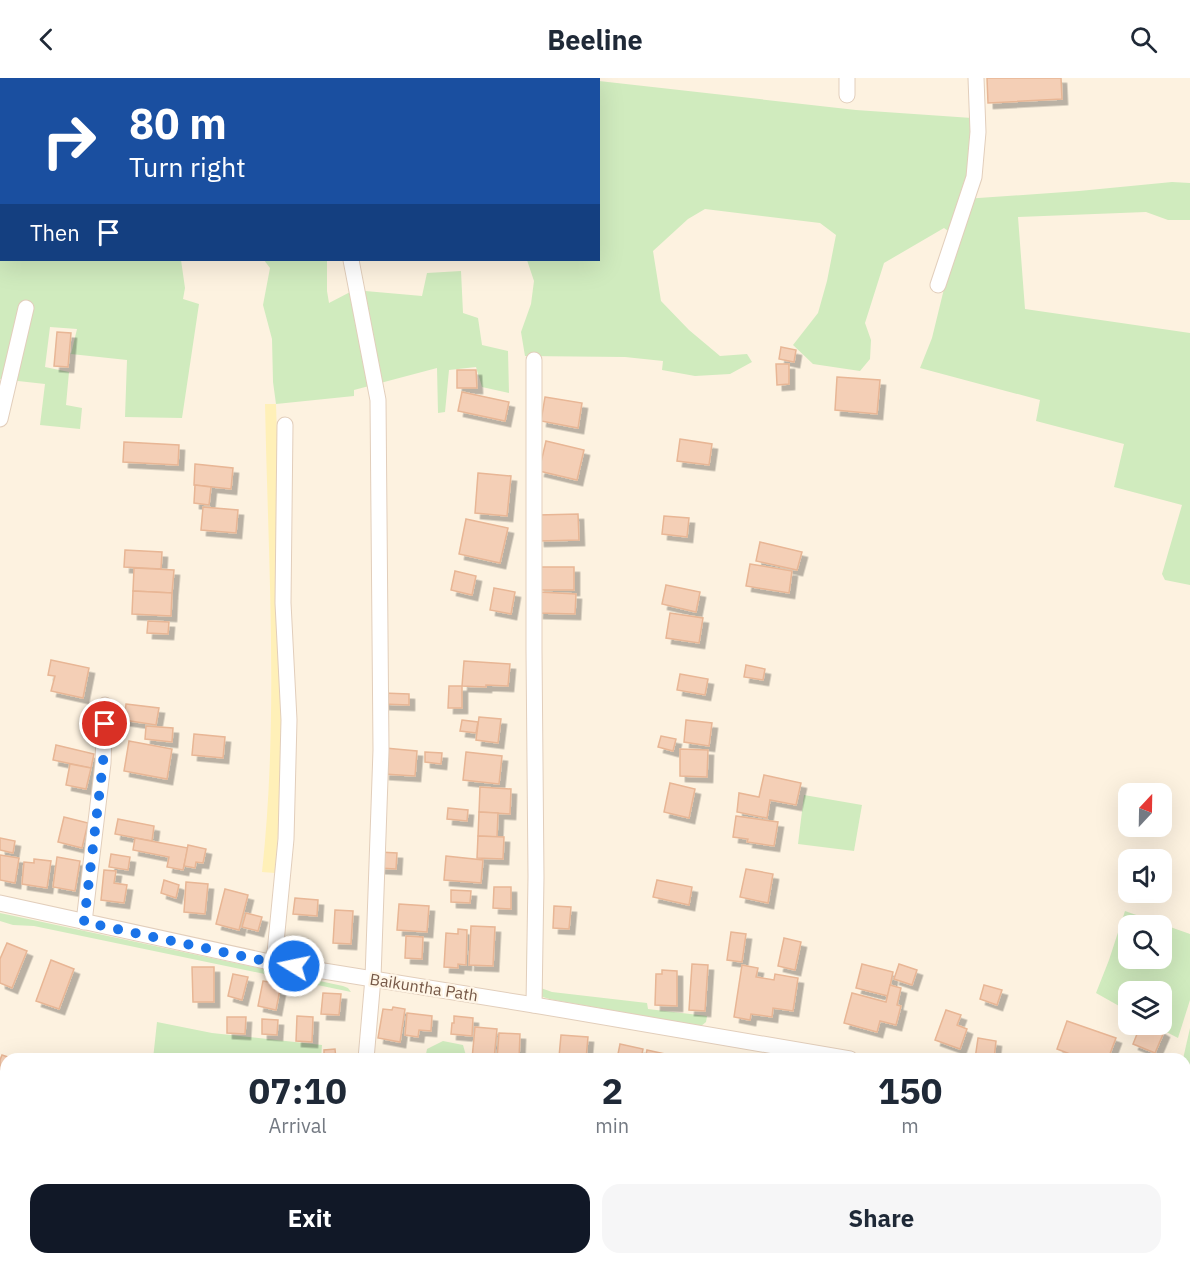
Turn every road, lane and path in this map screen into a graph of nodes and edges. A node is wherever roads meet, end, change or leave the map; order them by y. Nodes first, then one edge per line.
1 (847, 78) edge
2 (976, 78) edge
3 (847, 95) dead end
4 (351, 261) edge
5 (938, 285) dead end
6 (26, 308) dead end
7 (534, 360) dead end
8 (0, 419) edge
9 (285, 425) dead end
10 (105, 705) dead end
11 (0, 903) edge
12 (84, 922) junction
13 (274, 963) junction
14 (373, 978) junction
15 (534, 1005) junction
16 (367, 1053) edge
17 (814, 1053) edge

1 - 3 street
2 - 5 street
4 - 14 street
6 - 8 street
7 - 15 street
9 - 13 street
10 - 12 street
11 - 12 street, Baikuntha Path
12 - 13 street, Baikuntha Path
13 - 14 street, Baikuntha Path
14 - 15 street, Baikuntha Path
14 - 16 street
15 - 17 street, Baikuntha Path

